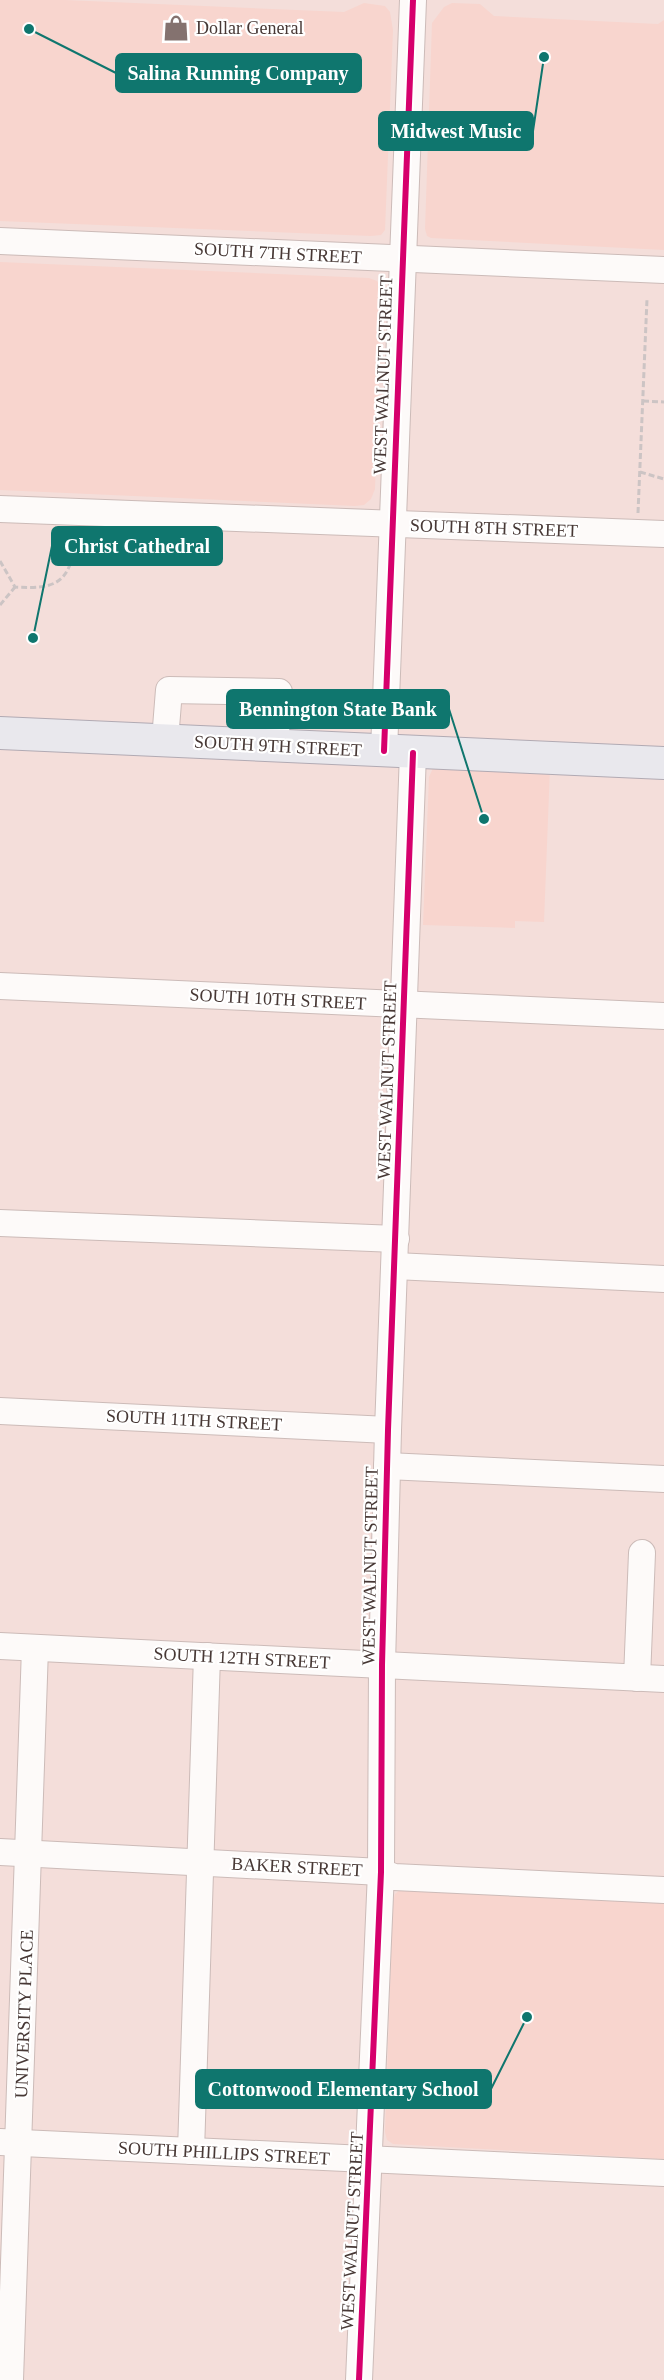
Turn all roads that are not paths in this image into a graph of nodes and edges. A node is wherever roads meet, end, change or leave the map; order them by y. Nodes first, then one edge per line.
1 (413, 0) edge
2 (0, 241) edge
3 (403, 258) junction
4 (664, 270) edge
5 (0, 509) edge
6 (392, 524) junction
7 (664, 534) edge
8 (0, 733) edge
9 (165, 740) junction
10 (275, 746) junction
11 (398, 752) junction
12 (664, 763) edge
13 (0, 986) edge
14 (405, 1005) junction
15 (664, 1017) edge
16 (0, 1223) edge
17 (396, 1239) junction
18 (395, 1266) junction
19 (664, 1279) edge
20 (0, 1411) edge
21 (388, 1430) junction
22 (387, 1466) junction
23 (664, 1479) edge
24 (642, 1553) dead end
25 (0, 1646) edge
26 (35, 1648) junction
27 (207, 1656) junction
28 (382, 1665) junction
29 (638, 1678) junction
30 (664, 1679) edge
31 (0, 1852) edge
32 (29, 1853) junction
33 (201, 1862) junction
34 (381, 1872) junction
35 (664, 1890) edge
36 (10, 2142) edge
37 (191, 2151) junction
38 (370, 2160) junction
39 (664, 2173) edge
40 (10, 2380) edge
41 (359, 2380) edge

1 - 3 street, WEST WALNUT STREET
2 - 3 street, SOUTH 7TH STREET
3 - 4 street, SOUTH 7TH STREET
3 - 6 street, WEST WALNUT STREET
5 - 6 street, SOUTH 8TH STREET
6 - 7 street, SOUTH 8TH STREET
6 - 11 street, WEST WALNUT STREET
8 - 9 main road, SOUTH 9TH STREET
9 - 10 main road, SOUTH 9TH STREET
9 - 10 street
10 - 11 main road, SOUTH 9TH STREET
11 - 12 main road, SOUTH 9TH STREET
11 - 14 street, WEST WALNUT STREET
13 - 14 street, SOUTH 10TH STREET
14 - 15 street, SOUTH 10TH STREET
14 - 17 street, WEST WALNUT STREET
16 - 17 street
17 - 18 street, WEST WALNUT STREET
18 - 19 street
18 - 21 street, WEST WALNUT STREET
20 - 21 street, SOUTH 11TH STREET
21 - 22 street, WEST WALNUT STREET
22 - 23 street
22 - 28 street, WEST WALNUT STREET
24 - 29 street
25 - 26 street, SOUTH 12TH STREET
26 - 27 street, SOUTH 12TH STREET
26 - 32 street, UNIVERSITY PLACE
27 - 28 street, SOUTH 12TH STREET
27 - 33 street
28 - 29 street, SOUTH 12TH STREET
28 - 34 street, WEST WALNUT STREET
29 - 30 street, SOUTH 12TH STREET
31 - 32 street, BAKER STREET
32 - 33 street, BAKER STREET
32 - 36 street, UNIVERSITY PLACE
33 - 34 street, BAKER STREET
33 - 37 street
34 - 35 street, BAKER STREET
34 - 38 street, WEST WALNUT STREET
36 - 37 street, SOUTH PHILLIPS STREET
36 - 40 street, UNIVERSITY PLACE
37 - 38 street, SOUTH PHILLIPS STREET
38 - 39 street, SOUTH PHILLIPS STREET
38 - 41 street, WEST WALNUT STREET

